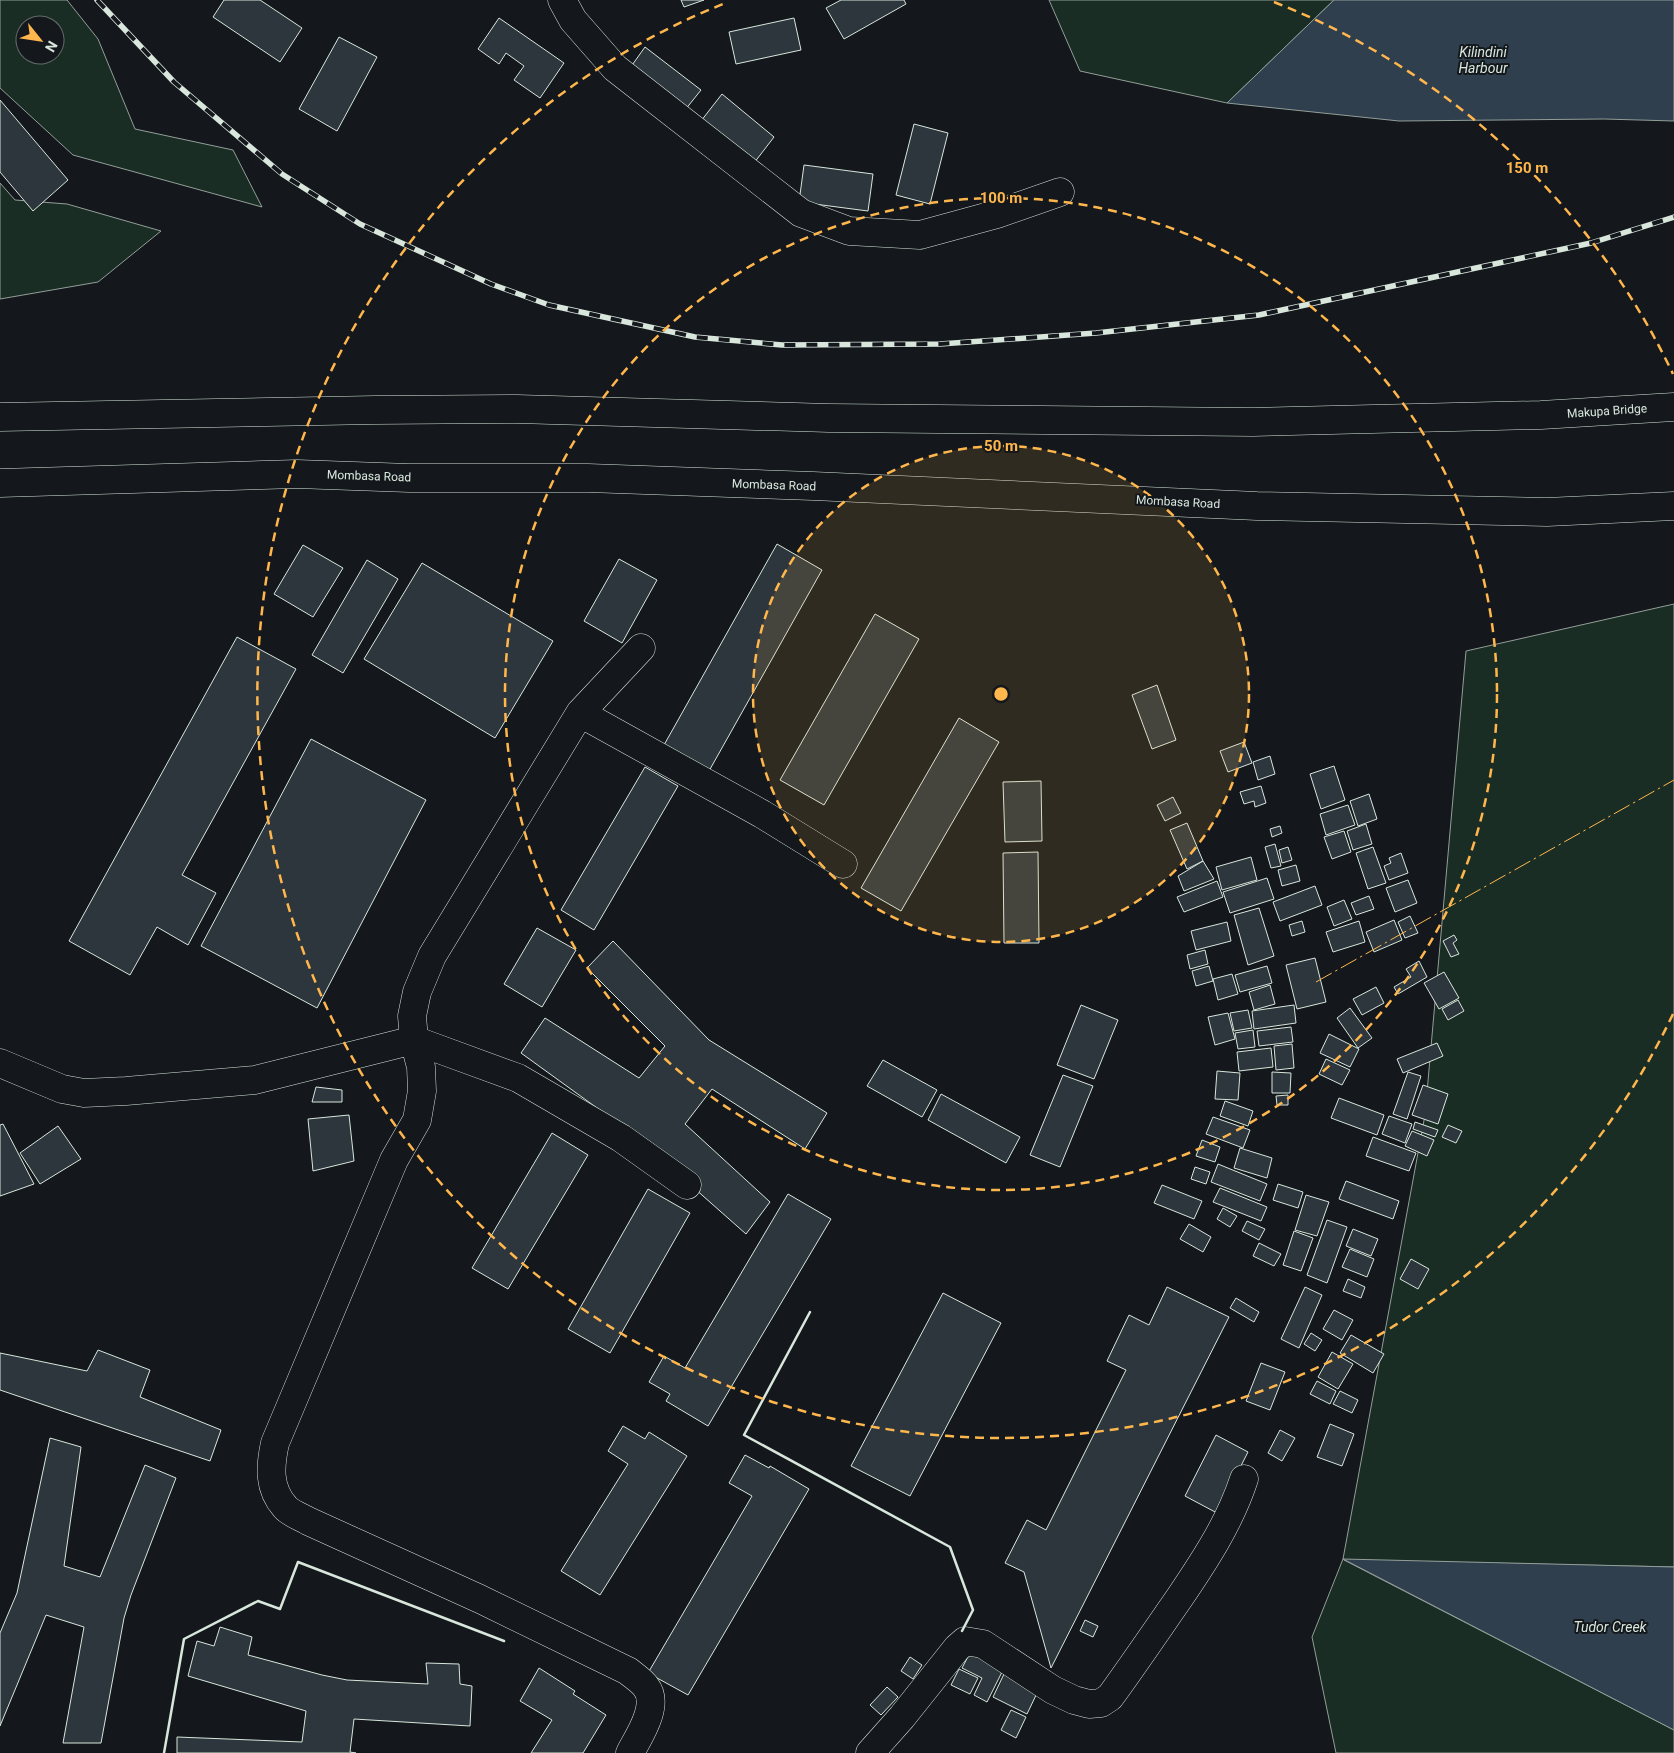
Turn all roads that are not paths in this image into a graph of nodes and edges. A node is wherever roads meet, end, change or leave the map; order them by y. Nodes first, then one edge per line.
1 (562, 0) edge
2 (1060, 192) dead end
3 (1674, 407) edge
4 (0, 417) edge
5 (0, 483) edge
6 (1674, 506) edge
7 (641, 648) dead end
8 (580, 713) junction
9 (843, 864) dead end
10 (414, 1040) junction
11 (0, 1063) edge
12 (687, 1185) dead end
13 (1244, 1480) dead end
14 (630, 1753) edge
15 (870, 1753) edge

1 - 2 main road
3 - 4 main road, Makupa Bridge
5 - 6 main road, Mombasa Road
7 - 8 main road
8 - 9 main road
8 - 10 main road
10 - 11 main road
10 - 12 main road
10 - 14 main road
13 - 15 main road

